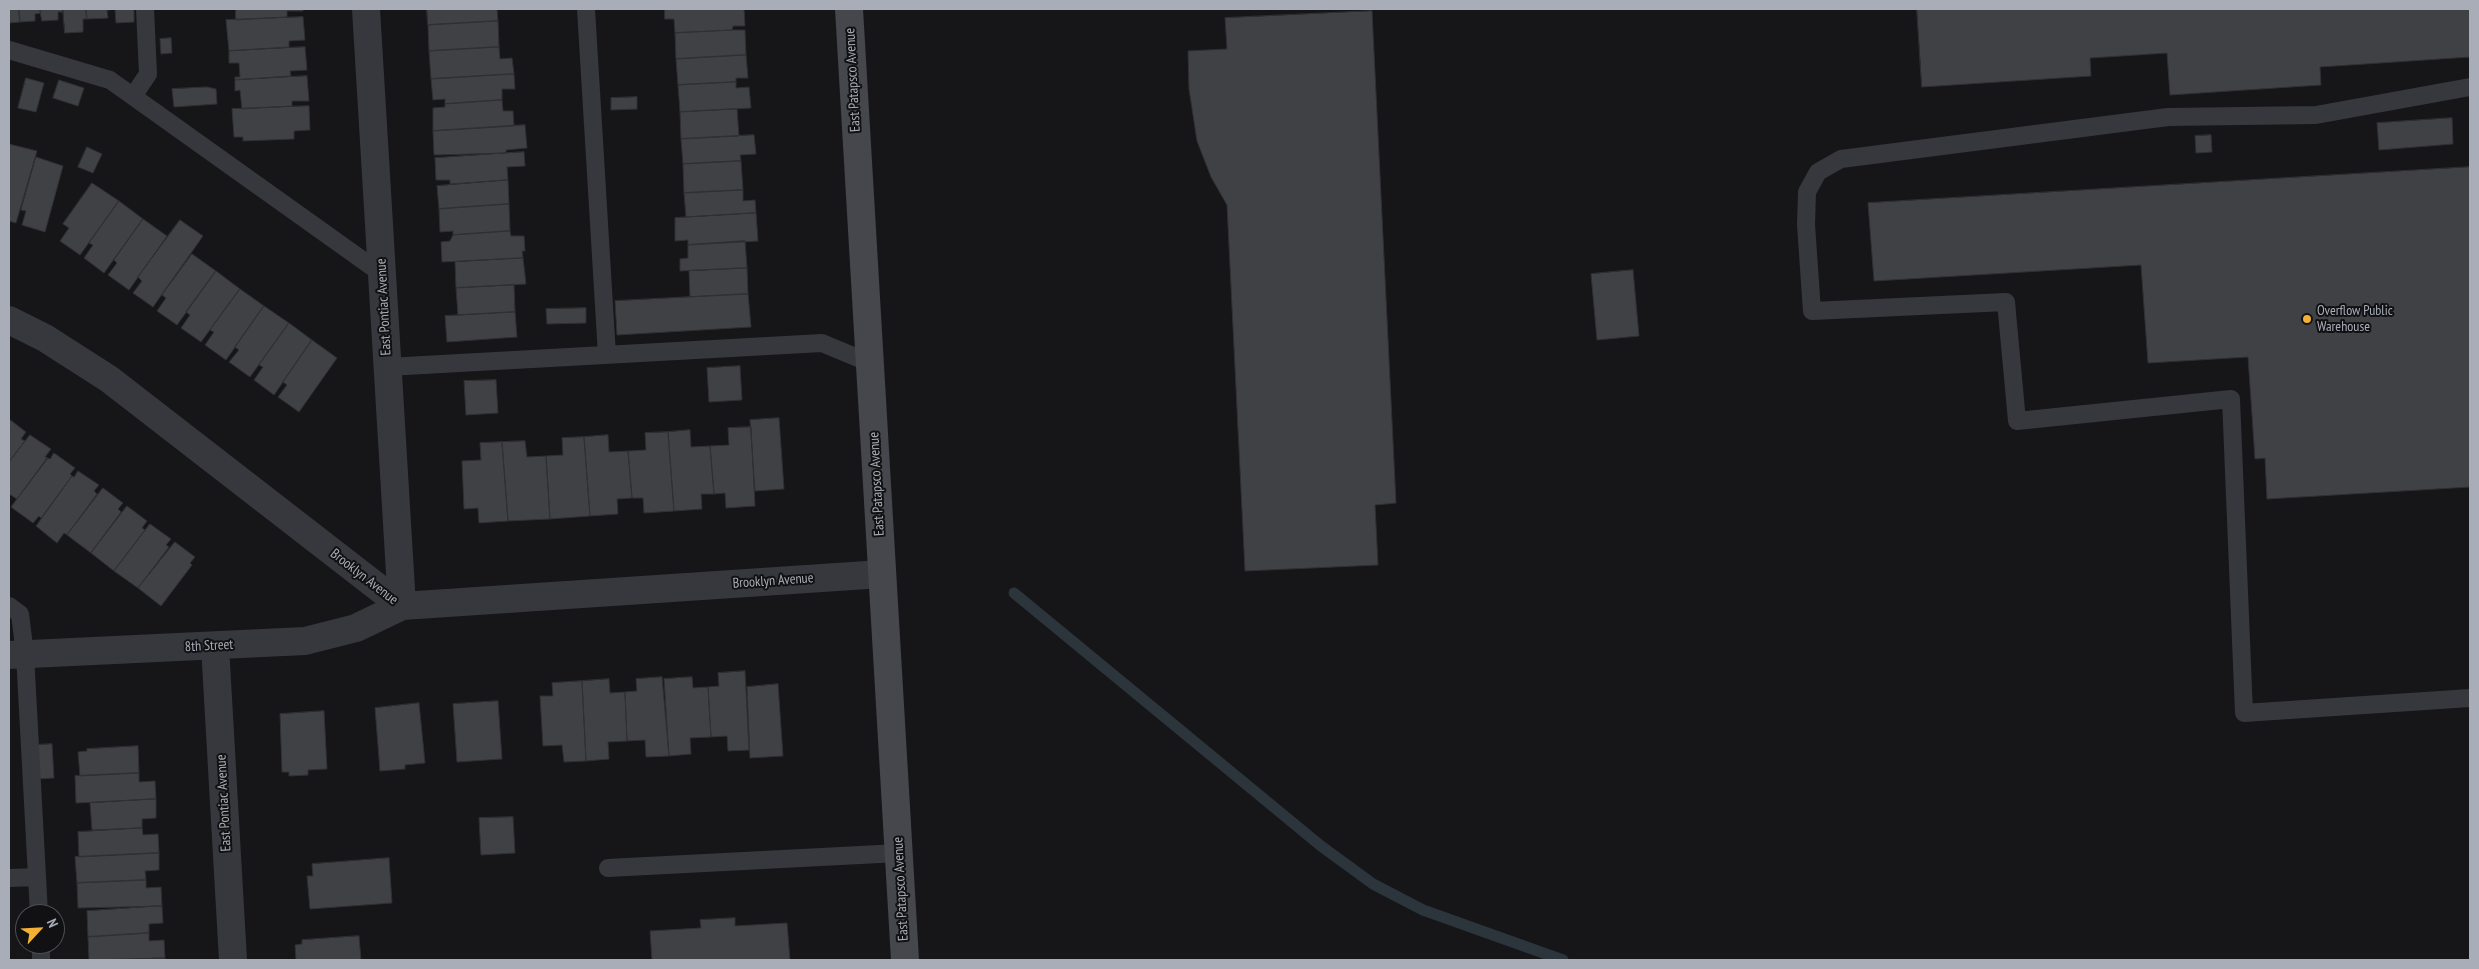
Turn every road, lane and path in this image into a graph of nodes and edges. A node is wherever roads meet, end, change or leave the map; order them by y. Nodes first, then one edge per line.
1 (145, 9) edge
2 (366, 9) edge
3 (586, 9) edge
4 (849, 9) edge
5 (9, 50) edge
6 (2470, 87) edge
7 (134, 95) junction
8 (382, 274) junction
9 (9, 320) edge
10 (607, 355) junction
11 (870, 363) junction
12 (388, 367) junction
13 (882, 574) junction
14 (9, 606) edge
15 (402, 606) junction
16 (216, 646) junction
17 (17, 654) edge
18 (2470, 698) edge
19 (899, 853) junction
20 (608, 868) dead end
21 (37, 877) junction
22 (9, 878) edge
23 (38, 904) edge
24 (233, 960) edge
25 (905, 960) edge

1 - 7 lane
2 - 8 street, East Pontiac Avenue
3 - 10 lane
4 - 11 main road, East Patapsco Avenue
5 - 7 lane
6 - 18 lane
7 - 8 lane
8 - 12 street, East Pontiac Avenue
9 - 15 street, Brooklyn Avenue
10 - 11 lane
10 - 12 lane
11 - 13 main road, East Patapsco Avenue
12 - 15 street, East Pontiac Avenue
13 - 15 street, Brooklyn Avenue
13 - 19 main road, East Patapsco Avenue
14 - 17 lane
15 - 16 street, 8th Street
16 - 17 street, 8th Street
16 - 24 street, East Pontiac Avenue
17 - 21 lane
19 - 20 lane
19 - 25 main road, East Patapsco Avenue
21 - 22 lane
21 - 23 lane

